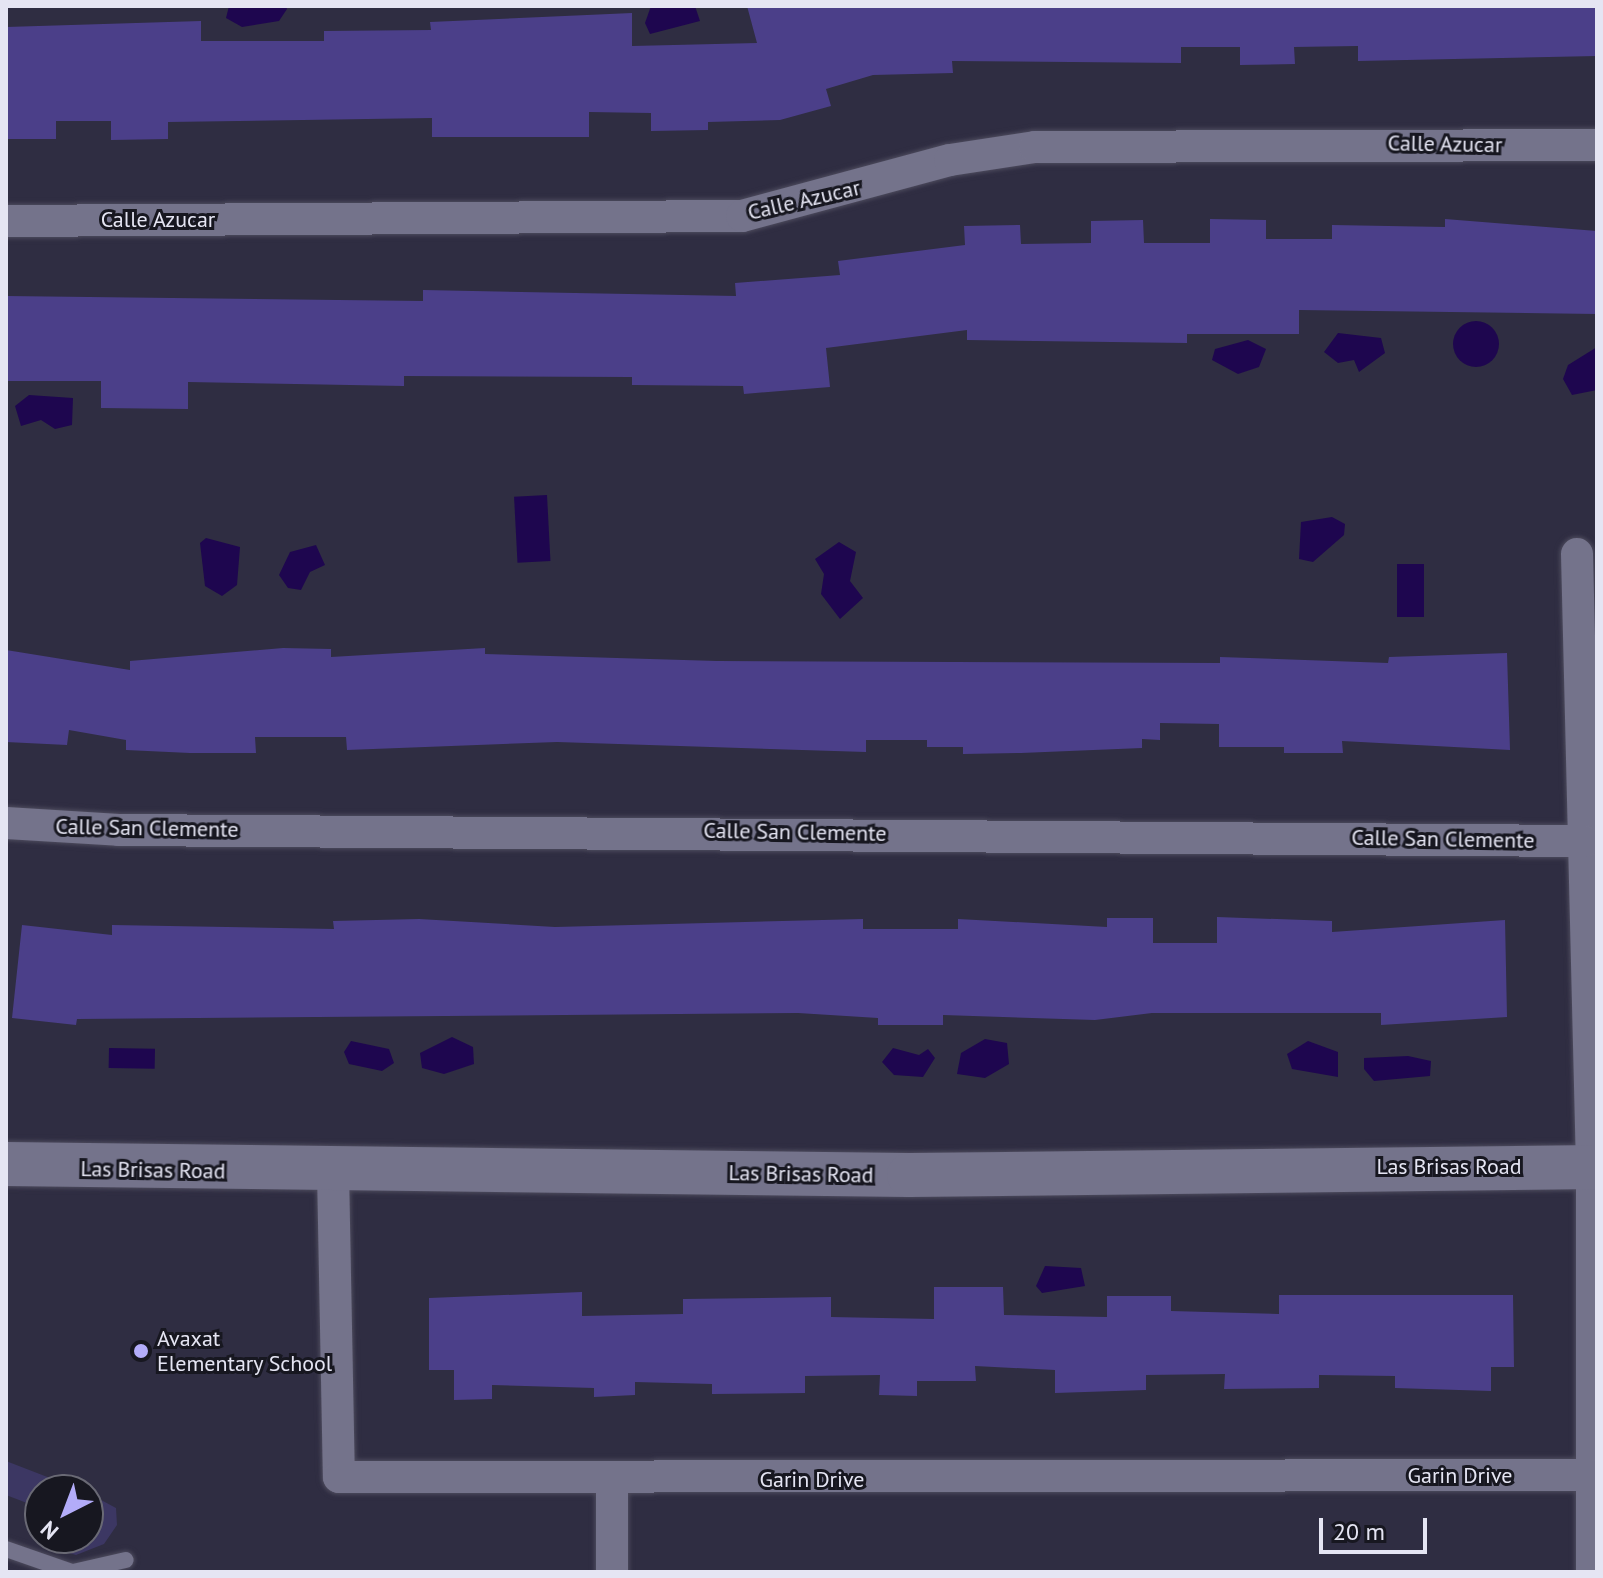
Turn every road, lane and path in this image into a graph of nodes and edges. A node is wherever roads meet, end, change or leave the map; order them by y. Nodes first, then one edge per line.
1 (1597, 145) edge
2 (6, 221) edge
3 (1577, 554) dead end
4 (6, 823) edge
5 (1584, 841) junction
6 (6, 1164) edge
7 (1595, 1168) edge
8 (333, 1171) junction
9 (1591, 1475) junction
10 (612, 1481) junction
11 (6, 1549) edge
12 (126, 1560) dead end
13 (72, 1572) edge
14 (612, 1572) edge
15 (1592, 1572) edge

1 - 2 street, Calle Azucar
3 - 5 street
4 - 5 street, Calle San Clemente
5 - 7 street
6 - 8 street, Las Brisas Road
7 - 8 street, Las Brisas Road
7 - 9 street
8 - 10 street, Garin Drive
9 - 10 street, Garin Drive
9 - 15 street
10 - 14 street
11 - 13 lane
12 - 13 lane

